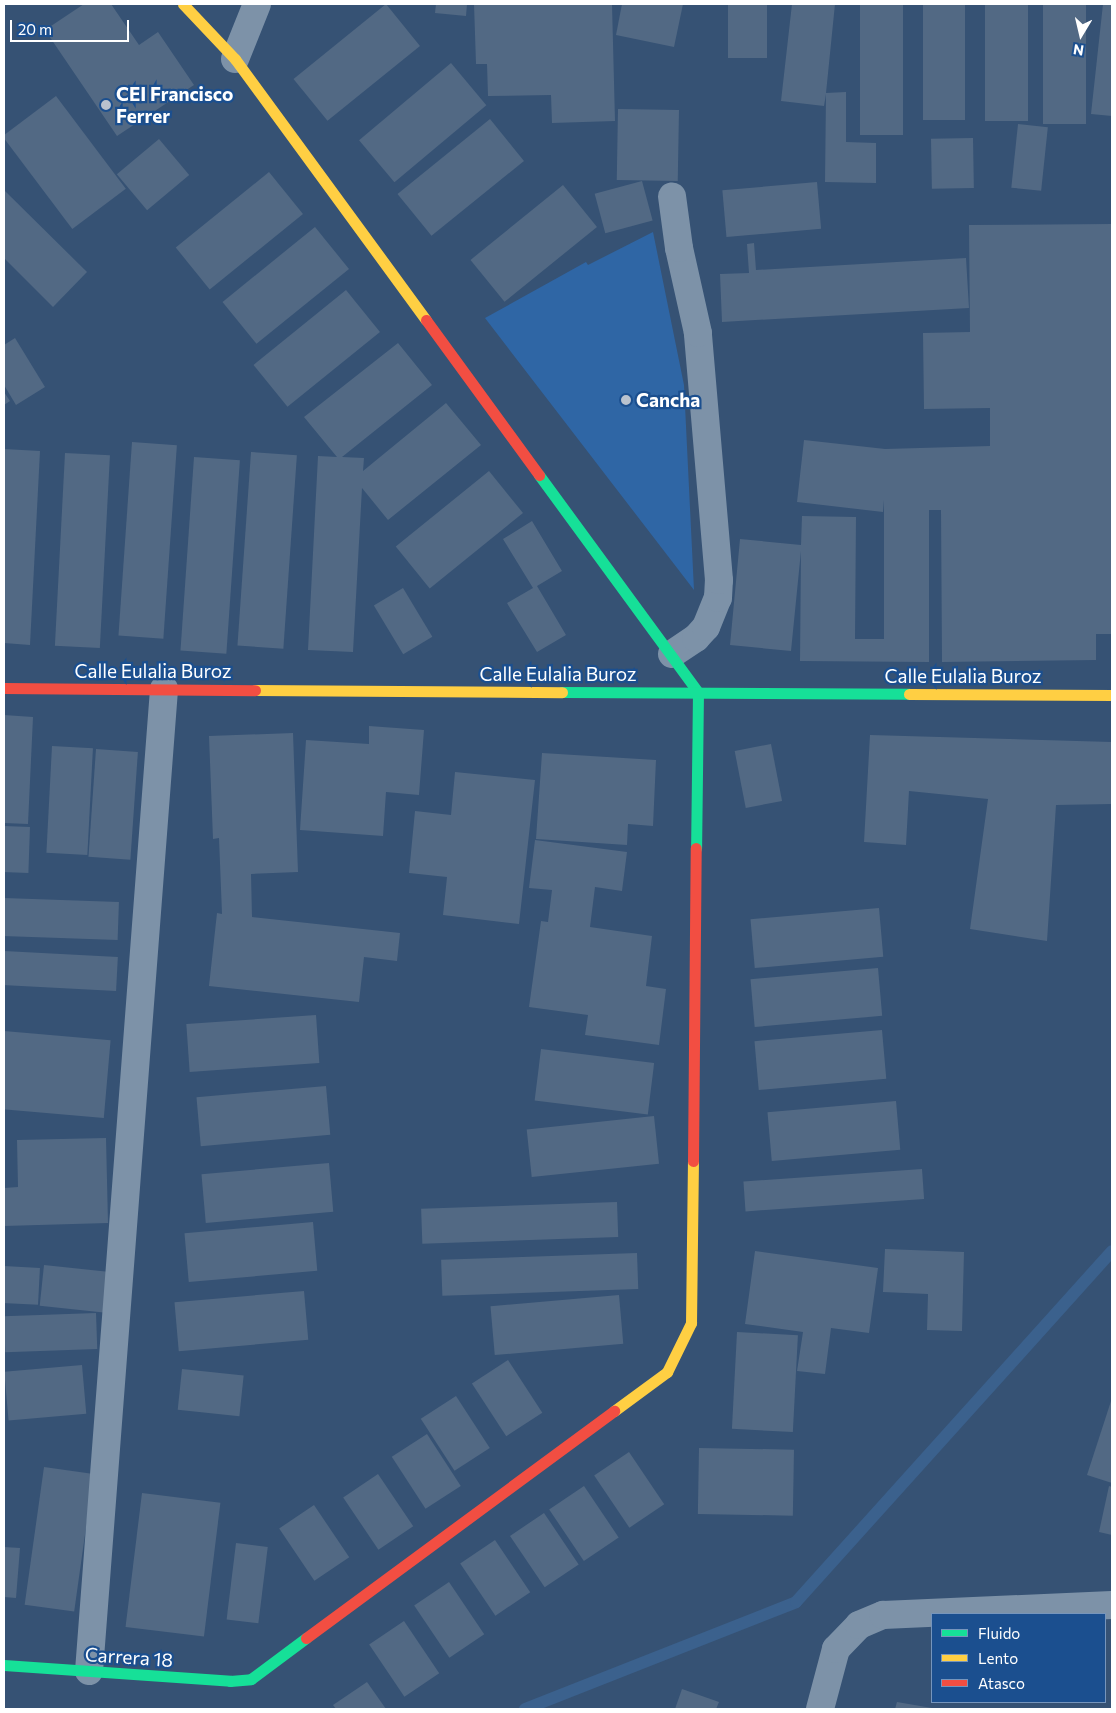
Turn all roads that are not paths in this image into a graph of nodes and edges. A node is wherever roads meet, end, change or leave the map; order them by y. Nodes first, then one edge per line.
1 (183, 4) edge
2 (257, 4) edge
3 (235, 59) junction
4 (672, 196) dead end
5 (672, 654) junction
6 (4, 688) edge
7 (164, 689) junction
8 (698, 692) junction
9 (1112, 695) edge
10 (1112, 1605) edge
11 (4, 1665) edge
12 (89, 1671) junction
13 (820, 1709) edge

1 - 3 street
2 - 3 street
3 - 5 street
4 - 5 street
5 - 8 street
6 - 7 street, Calle Eulalia Buroz
7 - 8 street, Calle Eulalia Buroz
7 - 12 street
8 - 9 street, Calle Eulalia Buroz
8 - 12 street, Carrera 18
10 - 13 street
11 - 12 street, Carrera 18

